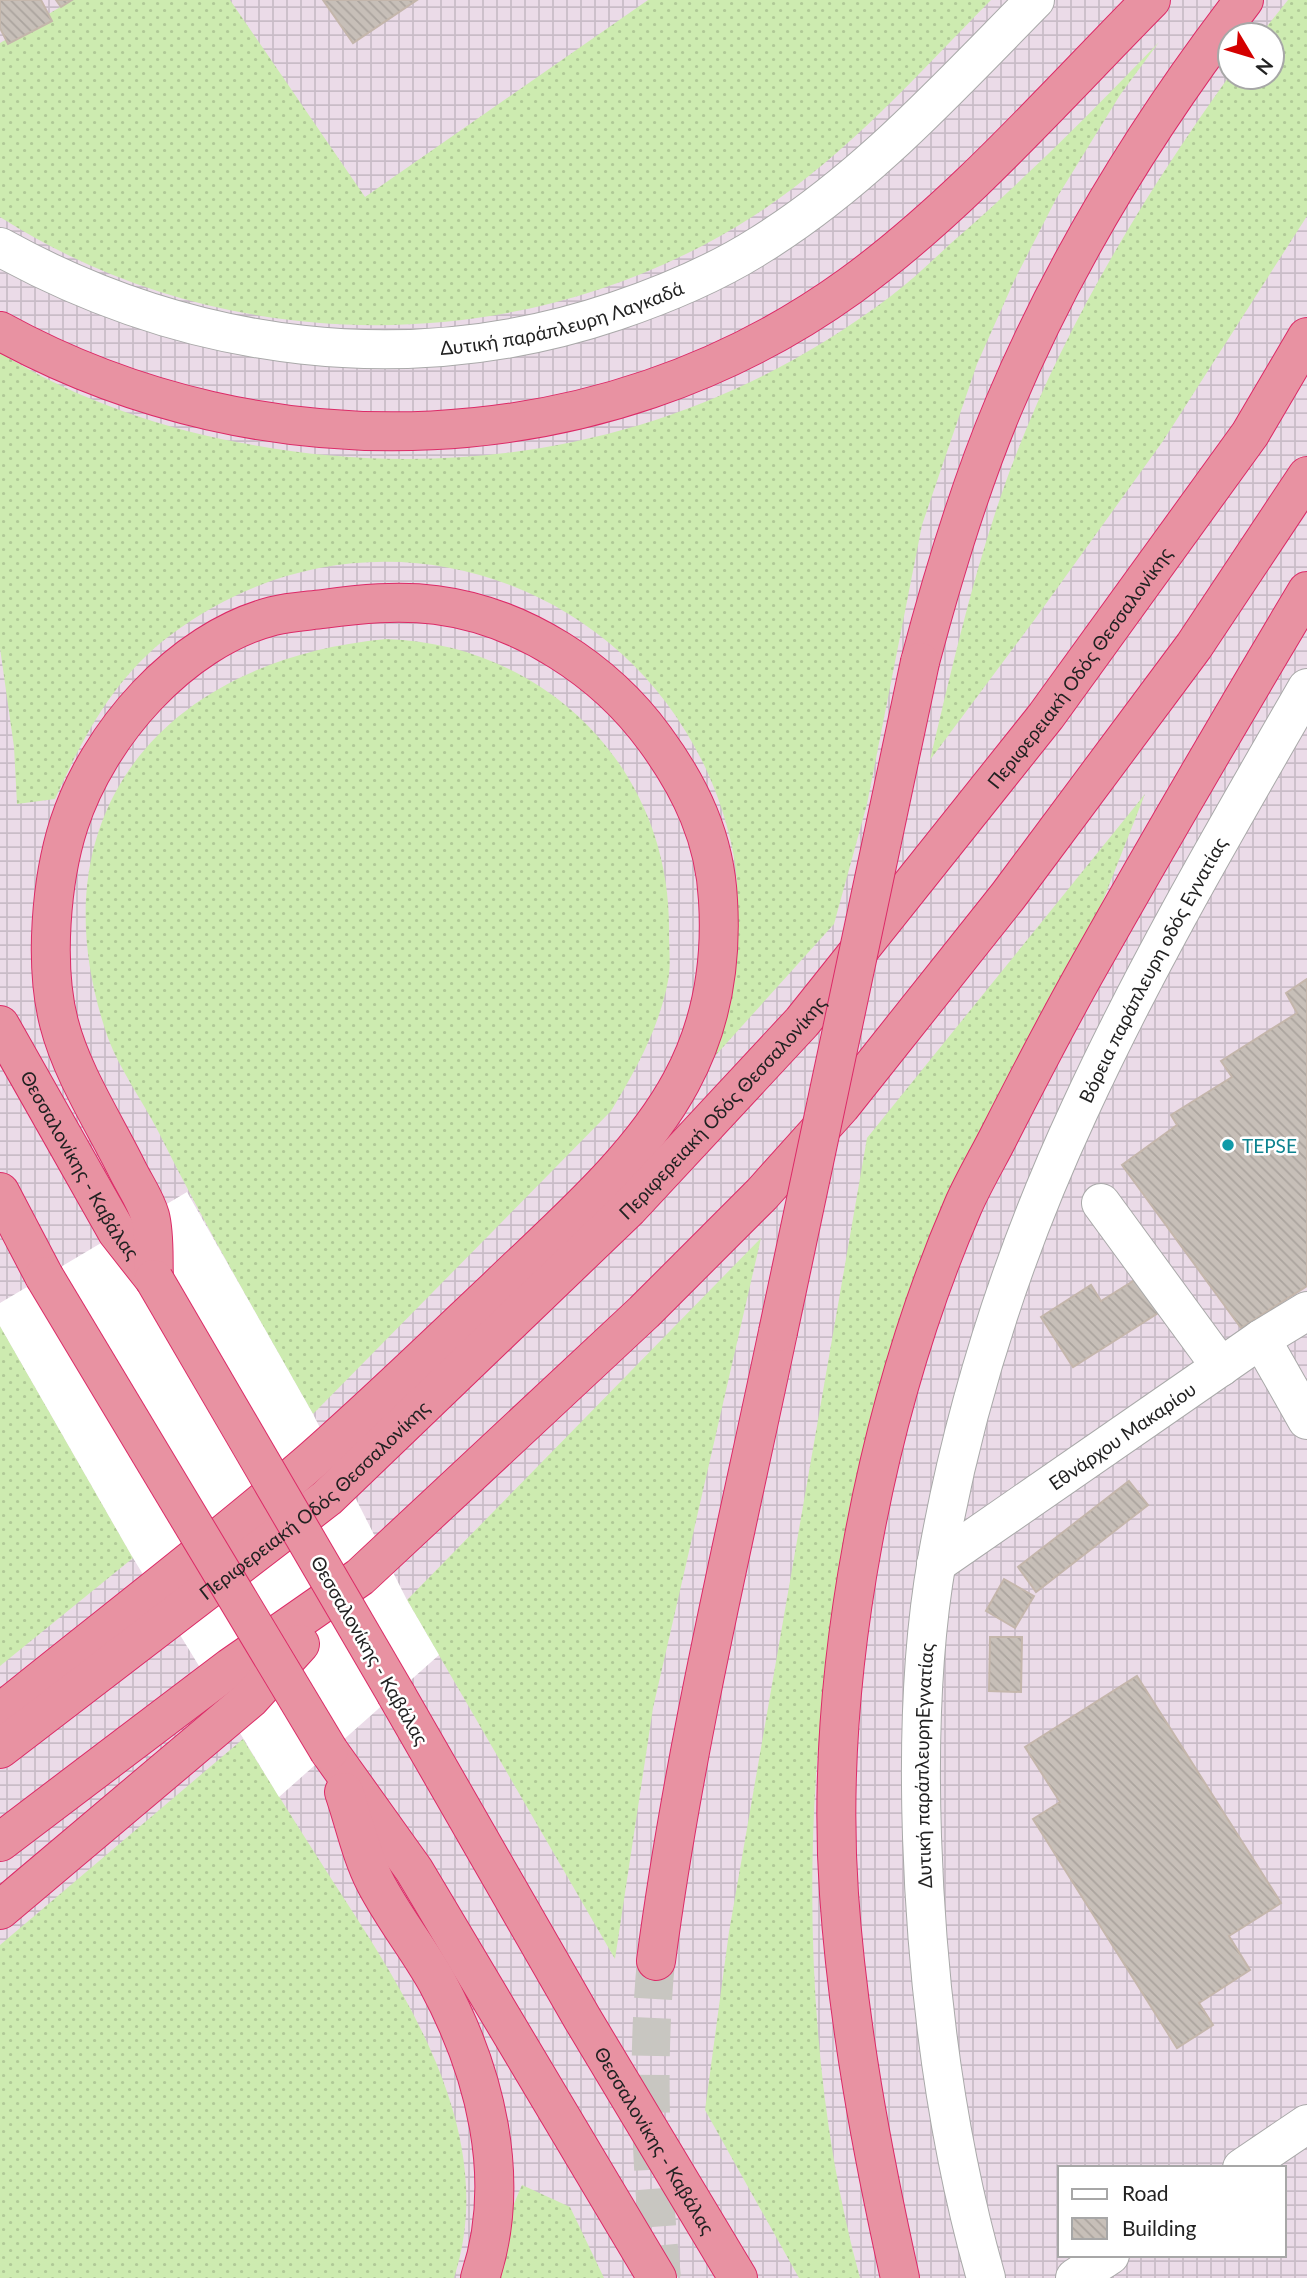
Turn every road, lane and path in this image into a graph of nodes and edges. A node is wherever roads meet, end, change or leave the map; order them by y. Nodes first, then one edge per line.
1 (1035, 0) edge
2 (1151, 0) edge
3 (1244, 0) edge
4 (0, 247) edge
5 (0, 331) edge
6 (1307, 337) edge
7 (1307, 477) edge
8 (1307, 591) edge
9 (1307, 688) edge
10 (0, 1025) edge
11 (0, 1192) edge
12 (1101, 1203) dead end
13 (134, 1224) junction
14 (1018, 1261) joint
15 (1307, 1311) edge
16 (1261, 1339) junction
17 (1221, 1367) junction
18 (1307, 1420) edge
19 (936, 1564) junction
20 (360, 1577) junction
21 (0, 1713) edge
22 (0, 1749) edge
23 (329, 1751) junction
24 (0, 1842) edge
25 (0, 1910) edge
26 (656, 1961) tunnel mouth
27 (1307, 2124) edge
28 (1245, 2166) edge
29 (1107, 2257) edge
30 (480, 2278) edge
31 (657, 2278) edge
32 (738, 2278) edge
33 (900, 2278) edge
34 (986, 2278) edge
35 (1075, 2278) edge

1 - 4 street, Δυτική παράπλευρη Λαγκαδά
2 - 5 highway
3 - 26 highway, bridge
6 - 22 highway, Περιφερειακή Οδός Θεσσαλονίκης
7 - 20 highway
8 - 33 highway
9 - 14 street, Βόρεια παράπλευρη οδός Εγνατίας
10 - 13 highway, Θεσσαλονίκης - Καβάλας
11 - 23 highway, bridge
12 - 17 street
13 - 21 highway
13 - 32 highway, Θεσσαλονίκης - Καβάλας, bridge
14 - 19 street, Δυτική παράπλευρηΕγνατίας
15 - 16 street, Εθνάρχου Μακαρίου
16 - 17 street, Εθνάρχου Μακαρίου
16 - 18 street
17 - 19 street, Εθνάρχου Μακαρίου
19 - 34 street, Δυτική παράπλευρηΕγνατίας
20 - 24 highway
20 - 25 highway
23 - 30 highway
23 - 31 highway
27 - 28 street
29 - 35 street

